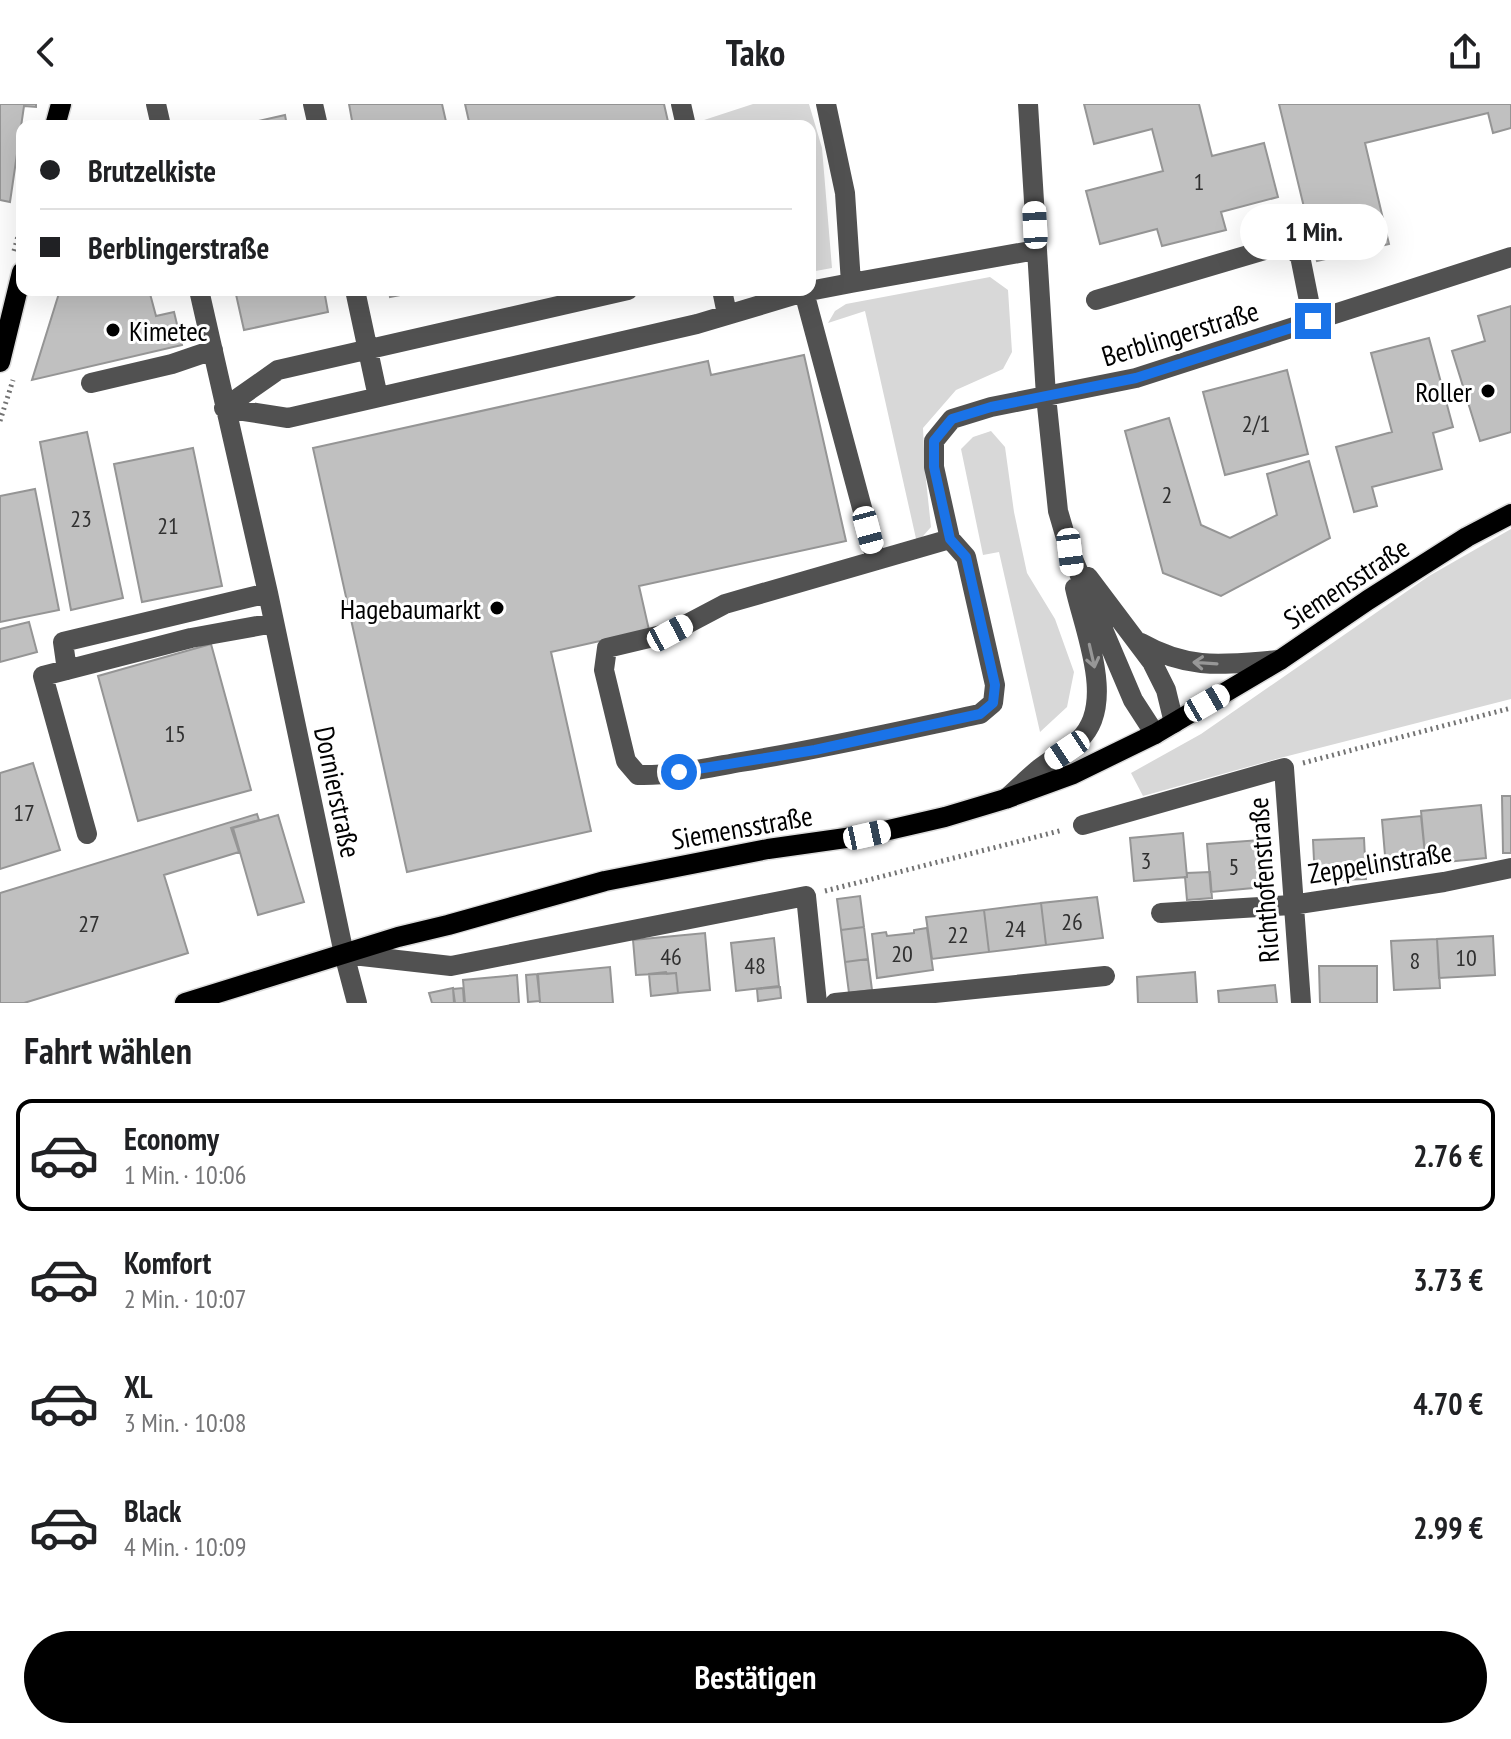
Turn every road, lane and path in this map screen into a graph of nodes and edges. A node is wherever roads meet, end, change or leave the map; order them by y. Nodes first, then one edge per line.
1 (826, 104) edge
2 (1028, 104) edge
3 (1036, 250) junction
4 (1511, 257) edge
5 (851, 283) junction
6 (816, 290) edge
7 (16, 296) edge
8 (200, 296) edge
9 (356, 296) edge
10 (602, 296) edge
11 (723, 296) edge
12 (790, 296) edge
13 (805, 296) edge
14 (1096, 300) dead end
15 (727, 314) junction
16 (1313, 321) junction
17 (368, 349) junction
18 (213, 350) junction
19 (0, 362) edge
20 (91, 383) dead end
21 (1046, 396) junction
22 (378, 397) junction
23 (224, 408) junction
24 (1511, 514) edge
25 (950, 539) junction
26 (1070, 552) junction
27 (876, 560) junction
28 (268, 593) junction
29 (274, 623) junction
30 (1134, 639) junction
31 (1280, 660) junction
32 (67, 670) junction
33 (1511, 708) edge
34 (1174, 723) junction
35 (1155, 734) junction
36 (1284, 768) junction
37 (1005, 799) junction
38 (1083, 825) joint
39 (87, 834) dead end
40 (1511, 868) edge
41 (806, 896) junction
42 (1292, 905) junction
43 (1161, 913) dead end
44 (344, 954) junction
45 (1105, 976) dead end
46 (187, 1003) edge
47 (357, 1003) edge
48 (817, 1003) edge
49 (835, 1003) edge
50 (1301, 1003) edge

1 - 5 street
2 - 3 street
3 - 5 street
3 - 21 street
4 - 16 street, Berblingerstraße
5 - 6 street
7 - 19 main road
8 - 18 street, Dornierstraße
9 - 17 street
10 - 17 street
11 - 15 street
12 - 15 street
13 - 27 street
14 - 16 street
15 - 22 street
16 - 21 street, Berblingerstraße
17 - 22 street
17 - 23 street
18 - 20 street
18 - 23 street, Dornierstraße
21 - 25 street, Berblingerstraße
21 - 26 street
22 - 23 street
23 - 28 street, Dornierstraße
24 - 31 main road, Siemensstraße
25 - 27 street
25 - 27 street, Berblingerstraße
26 - 30 street
26 - 35 street
26 -> 37 street
28 - 29 street, Dornierstraße
28 - 32 street
29 - 32 street
29 - 44 street, Dornierstraße
31 -> 30 street
30 - 34 street
31 - 34 main road, Siemensstraße
32 - 39 street
33 - 36 path
34 - 35 main road, Siemensstraße
35 - 37 main road, Siemensstraße
36 - 38 street, Richthofenstraße
36 - 42 street, Richthofenstraße
37 - 44 main road, Siemensstraße
38 - 41 path
40 - 42 street, Zeppelinstraße
41 - 44 street, Siemensstraße
41 - 48 street
42 - 43 street, Zeppelinstraße
42 - 50 street, Richthofenstraße
44 - 46 main road, Siemensstraße
44 - 47 street, Dornierstraße
45 - 49 street

